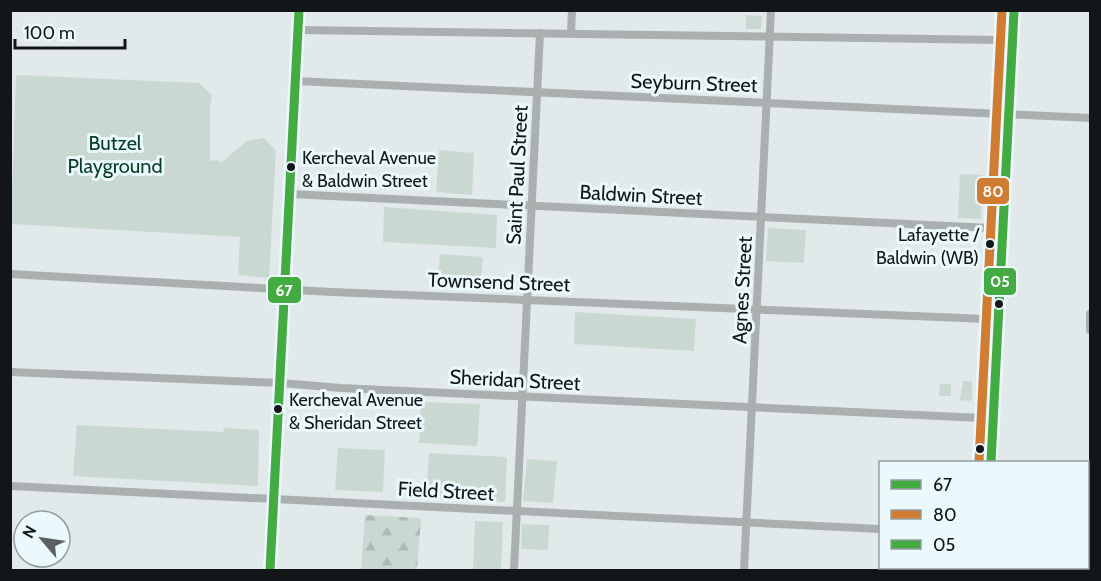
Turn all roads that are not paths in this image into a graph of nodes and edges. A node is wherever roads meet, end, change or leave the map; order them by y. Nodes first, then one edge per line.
1 (299, 10) edge
2 (572, 10) edge
3 (771, 10) edge
4 (1002, 10) edge
5 (298, 30) junction
6 (540, 33) junction
7 (571, 33) junction
8 (771, 36) junction
9 (1001, 40) junction
10 (296, 81) junction
11 (537, 94) junction
12 (768, 103) junction
13 (997, 114) junction
14 (1090, 118) edge
15 (290, 194) junction
16 (532, 207) junction
17 (763, 218) junction
18 (991, 228) junction
19 (10, 274) edge
20 (286, 288) junction
21 (527, 300) junction
22 (758, 310) junction
23 (1090, 314) edge
24 (987, 319) junction
25 (1090, 330) edge
26 (10, 372) edge
27 (281, 383) junction
28 (522, 396) junction
29 (753, 408) junction
30 (982, 418) junction
31 (979, 461) edge
32 (10, 486) edge
33 (275, 499) junction
34 (517, 511) junction
35 (747, 522) junction
36 (879, 529) edge
37 (270, 570) edge
38 (514, 570) edge
39 (744, 570) edge

1 - 5 street
2 - 7 street
3 - 8 street, Agnes Street
4 - 9 street
5 - 6 street
5 - 10 street
6 - 7 street
6 - 11 street, Saint Paul Street
7 - 8 street
8 - 9 street
8 - 12 street, Agnes Street
9 - 13 street
10 - 11 street, Seyburn Street
10 - 15 street
11 - 12 street, Seyburn Street
11 - 16 street, Saint Paul Street
12 - 13 street, Seyburn Street
12 - 17 street, Agnes Street
13 - 14 street, Seyburn Street
13 - 18 street
15 - 16 street, Baldwin Street
15 - 20 street
16 - 17 street, Baldwin Street
16 - 21 street, Saint Paul Street
17 - 18 street, Baldwin Street
17 - 22 street, Agnes Street
18 - 24 street
19 - 20 street, Townsend Street
20 - 21 street, Townsend Street
20 - 27 street
21 - 22 street, Townsend Street
21 - 28 street, Saint Paul Street
22 - 24 street, Townsend Street
22 - 29 street, Agnes Street
23 - 25 street
24 - 30 street
26 - 27 street, Sheridan Street
27 - 28 street, Sheridan Street
27 - 33 street
28 - 29 street, Sheridan Street
28 - 34 street, Saint Paul Street
29 - 30 street, Sheridan Street
29 - 35 street, Agnes Street
30 - 31 street
32 - 33 street, Field Street
33 - 34 street, Field Street
33 - 37 street
34 - 35 street, Field Street
34 - 38 street, Saint Paul Street
35 - 36 street, Field Street
35 - 39 street, Agnes Street

